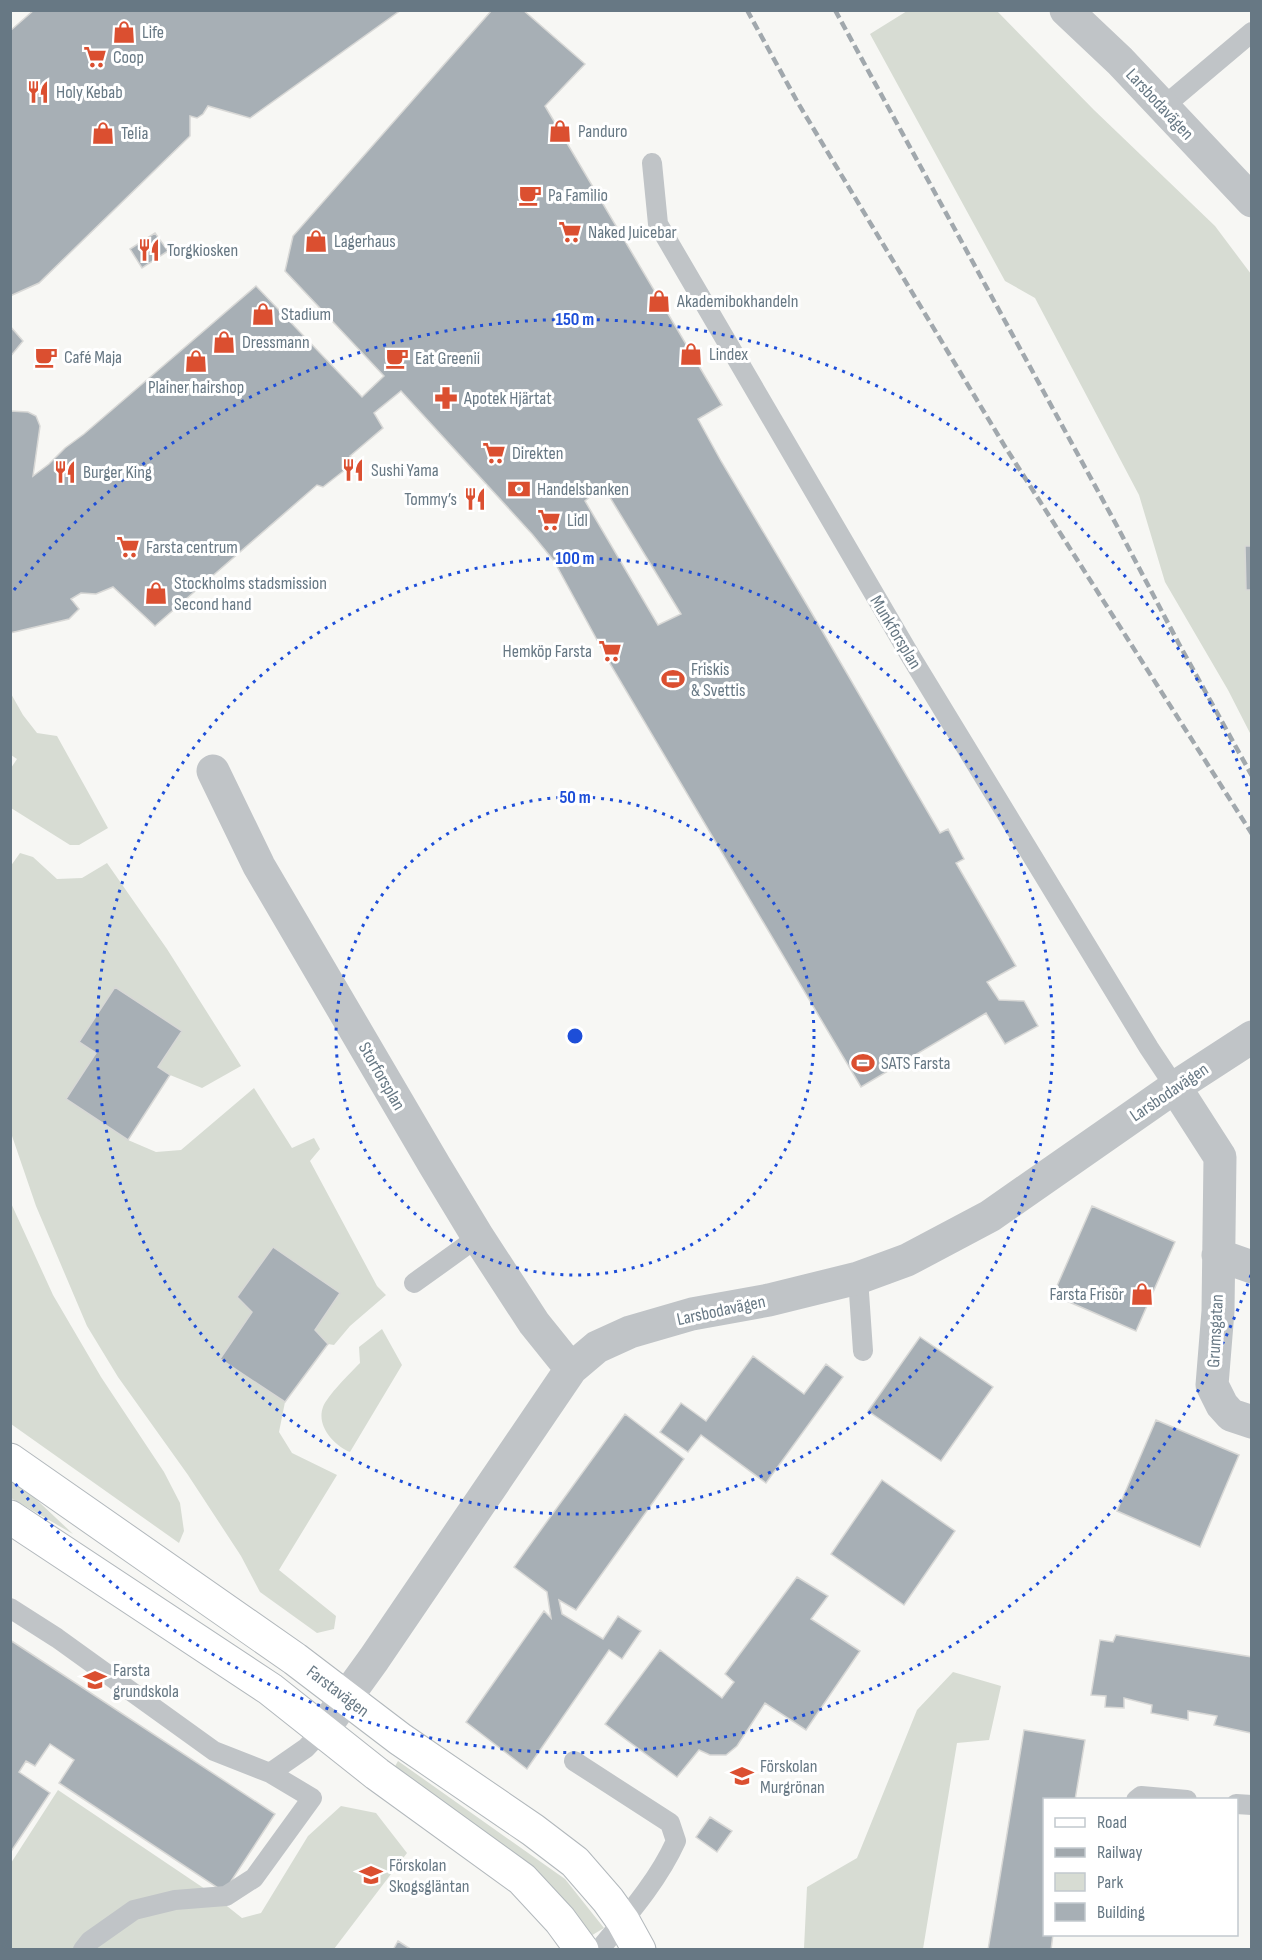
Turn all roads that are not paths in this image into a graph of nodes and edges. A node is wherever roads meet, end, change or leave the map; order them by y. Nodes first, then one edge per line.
1 (1066, 10) edge
2 (1251, 32) edge
3 (1163, 107) junction
4 (652, 162) dead end
5 (1251, 201) edge
6 (213, 771) dead end
7 (1251, 1037) edge
8 (1175, 1087) junction
9 (478, 1237) junction
10 (1218, 1255) junction
11 (1251, 1267) edge
12 (858, 1278) junction
13 (414, 1283) dead end
14 (863, 1351) dead end
15 (571, 1369) junction
16 (1251, 1422) edge
17 (10, 1460) edge
18 (10, 1517) edge
19 (10, 1608) edge
20 (346, 1697) junction
21 (322, 1731) junction
22 (574, 1761) dead end
23 (270, 1773) junction
24 (1138, 1798) edge
25 (1164, 1798) edge
26 (623, 1921) junction
27 (83, 1950) edge
28 (582, 1950) edge
29 (599, 1950) edge
30 (639, 1950) edge

1 - 3 street, Larsbodavägen
2 - 3 lane
3 - 5 street, Larsbodavägen
4 - 8 lane, Munkforsplan
6 - 9 street, Storforsplan
7 - 8 street, Larsbodavägen
8 - 10 street, Grumsgatan
8 - 12 street, Larsbodavägen
9 - 13 lane
9 - 15 street, Storforsplan
10 - 11 street
10 - 16 street, Grumsgatan
12 - 14 lane
12 - 15 street, Larsbodavägen
15 - 20 street, Larsbodavägen
17 - 20 street, Farstavägen
18 - 21 street
19 - 23 lane
20 - 21 street, Larsbodavägen
20 - 26 street, Farstavägen
21 - 23 lane
21 - 28 street
22 - 26 lane
23 - 27 lane
24 - 25 lane
26 - 29 lane
26 - 30 street, Farstavägen

